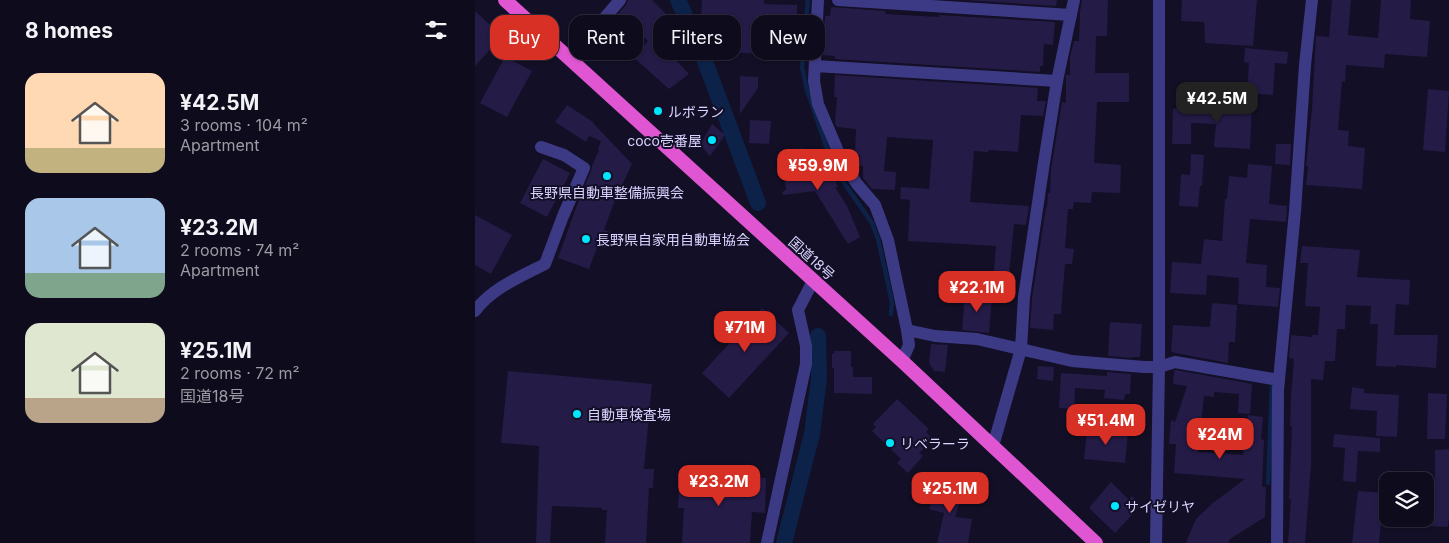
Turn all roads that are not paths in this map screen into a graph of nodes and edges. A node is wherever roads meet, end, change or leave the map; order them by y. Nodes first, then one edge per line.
1 (505, 0) edge
2 (620, 0) edge
3 (818, 0) edge
4 (838, 0) edge
5 (1074, 0) edge
6 (1159, 0) edge
7 (1312, 0) edge
8 (607, 15) edge
9 (1071, 15) junction
10 (569, 56) edge
11 (573, 60) edge
12 (815, 66) junction
13 (1057, 81) junction
14 (541, 147) dead end
15 (813, 281) junction
16 (475, 311) edge
17 (907, 330) junction
18 (1021, 349) junction
19 (902, 361) junction
20 (1159, 366) junction
21 (1279, 380) junction
22 (993, 446) junction
23 (767, 543) edge
24 (1096, 543) edge
25 (1156, 543) edge
26 (1277, 543) edge

1 - 10 highway, 国道18号
2 - 8 street
3 - 12 street
4 - 9 street
5 - 9 street
6 - 20 street
7 - 21 street
9 - 13 street
11 - 15 highway, 国道18号
12 - 13 street
12 - 17 street
13 - 18 street
14 - 16 street
15 - 19 highway, 国道18号
15 - 23 street
17 - 18 street
17 - 19 street
18 - 20 street
18 - 22 street
19 - 22 highway, 国道18号
20 - 21 street
20 - 25 street
21 - 26 street
22 - 24 highway, 国道18号

